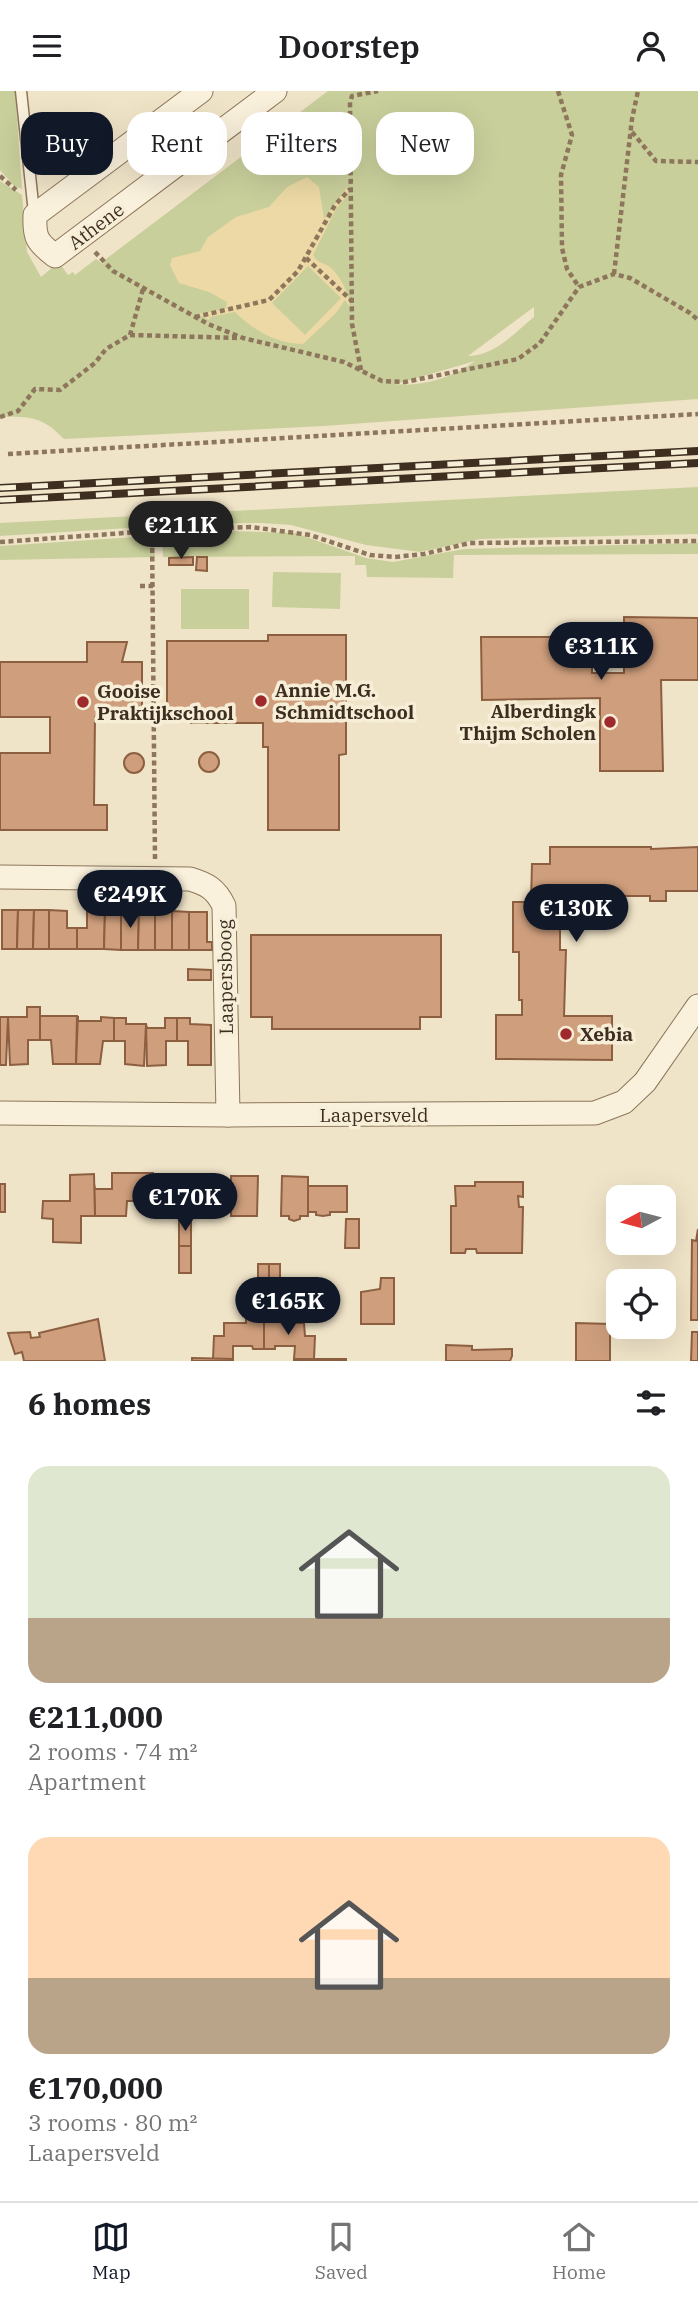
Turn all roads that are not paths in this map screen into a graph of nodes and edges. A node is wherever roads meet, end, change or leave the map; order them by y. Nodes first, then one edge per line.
1 (21, 91) edge
2 (201, 91) edge
3 (275, 91) edge
4 (35, 215) junction
5 (0, 877) edge
6 (698, 1006) edge
7 (0, 1113) edge
8 (228, 1115) junction

1 - 4 lane
2 - 4 street
3 - 4 street, Athene
5 - 8 street, Laapersboog
6 - 8 street, Laapersveld
7 - 8 street, Laapersveld

